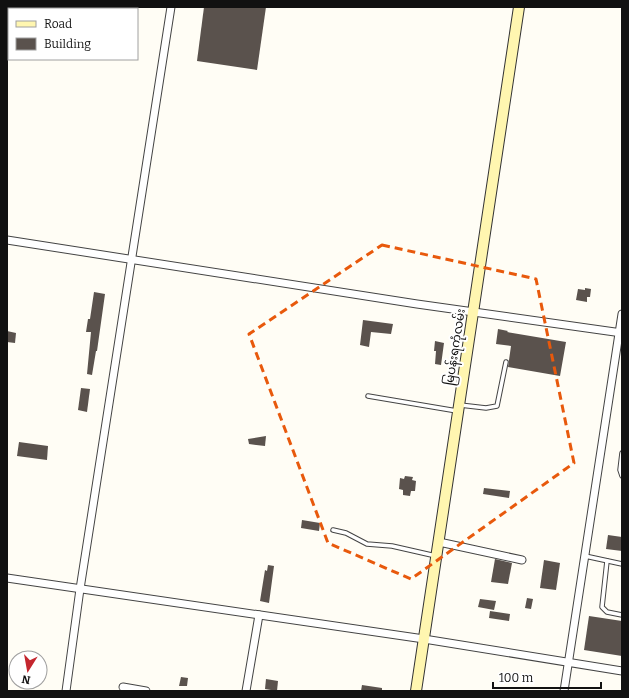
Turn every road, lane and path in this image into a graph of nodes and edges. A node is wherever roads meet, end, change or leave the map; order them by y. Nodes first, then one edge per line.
1 (171, 7) edge
2 (519, 7) edge
3 (7, 240) edge
4 (131, 259) junction
5 (474, 312) junction
6 (622, 314) edge
7 (621, 333) edge
8 (506, 362) dead end
9 (368, 396) dead end
10 (459, 408) junction
11 (622, 452) edge
12 (622, 476) edge
13 (333, 530) dead end
14 (439, 542) junction
15 (585, 556) junction
16 (437, 557) junction
17 (522, 560) dead end
18 (607, 561) junction
19 (622, 564) edge
20 (7, 578) edge
21 (80, 589) junction
22 (259, 615) junction
23 (622, 615) edge
24 (424, 639) junction
25 (568, 662) junction
26 (622, 671) edge
27 (123, 686) dead end
28 (66, 691) edge
29 (146, 691) edge
30 (246, 691) edge
31 (416, 691) edge
32 (564, 691) edge

1 - 4 street
2 - 5 street, မြပန်းရကုံလမ်း
3 - 4 street
4 - 5 street
4 - 21 street
5 - 7 street
5 - 10 street, မြပန်းရကုံလမ်း
6 - 7 street
7 - 15 street
8 - 10 lane
9 - 10 lane
10 - 14 street, မြပန်းရကုံလမ်း
11 - 12 lane
13 - 16 lane
14 - 16 street, မြပန်းရကုံလမ်း
14 - 17 street
15 - 18 lane
15 - 25 street
16 - 24 street, မြပန်းရကုံလမ်း
18 - 19 lane
18 - 23 lane
20 - 21 street
21 - 22 street
21 - 28 street
22 - 24 street
22 - 30 street
24 - 25 street
24 - 31 street, မြပန်းရကုံလမ်း
25 - 26 street
25 - 32 street
27 - 29 street

